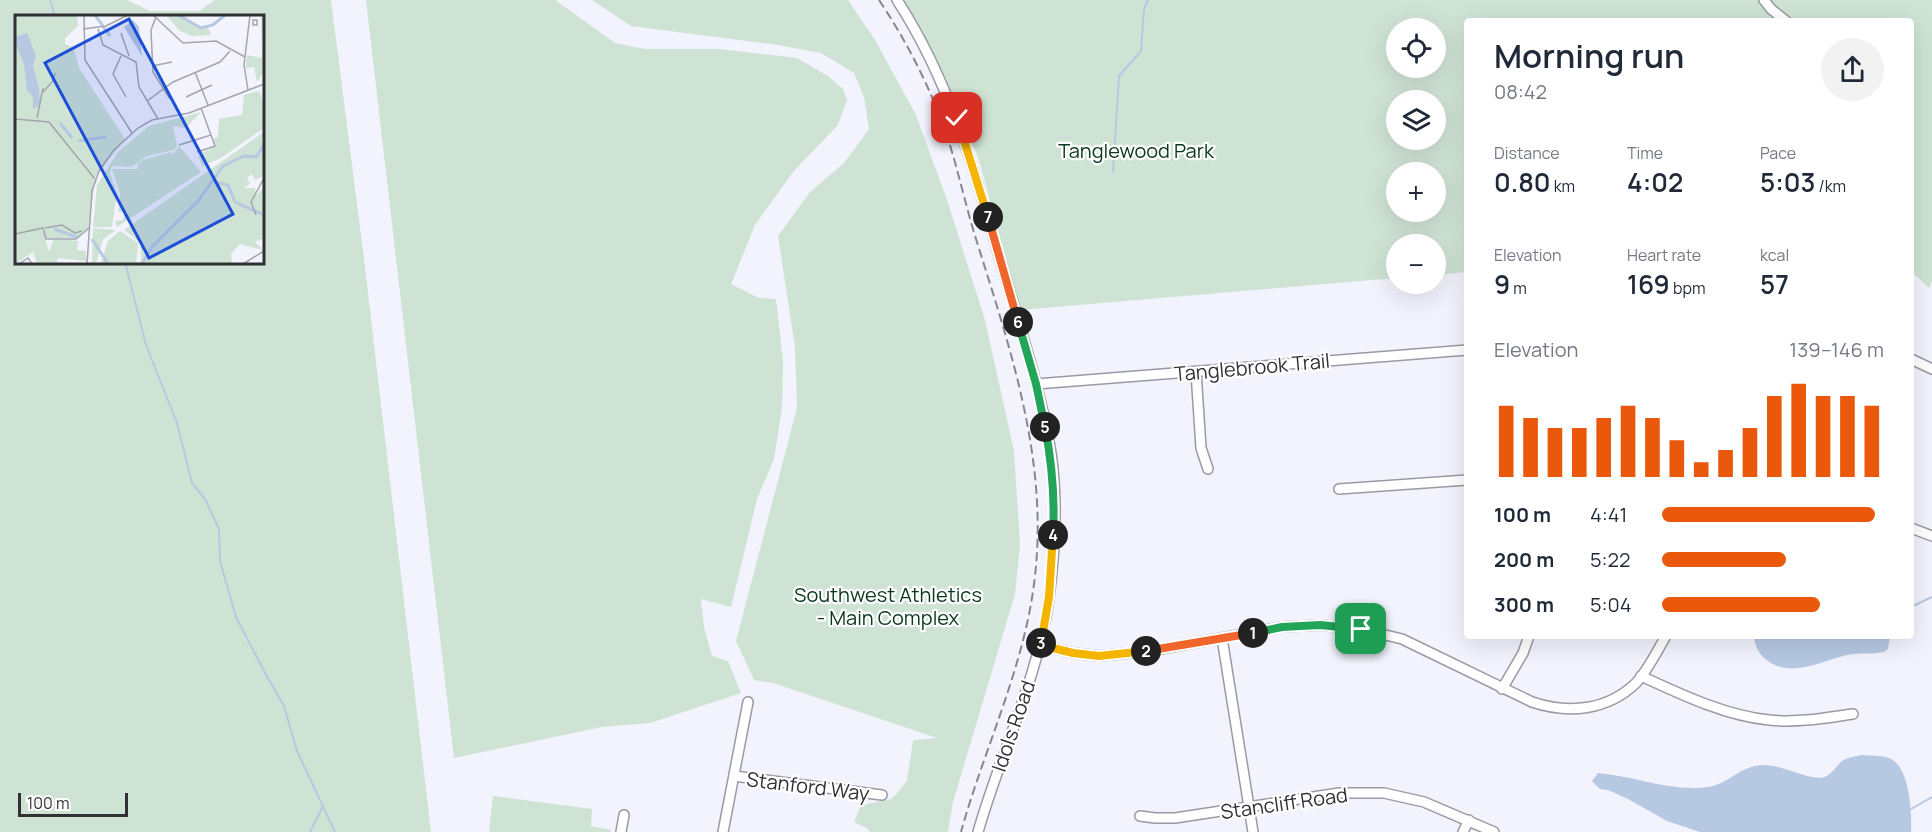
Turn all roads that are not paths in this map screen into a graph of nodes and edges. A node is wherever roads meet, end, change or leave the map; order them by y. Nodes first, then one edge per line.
1 (897, 0) edge
2 (1764, 0) edge
3 (1782, 18) edge
4 (1464, 350) edge
5 (1914, 360) edge
6 (1932, 369) edge
7 (1196, 372) junction
8 (1036, 384) junction
9 (1208, 470) dead end
10 (1464, 480) edge
11 (1339, 489) dead end
12 (1914, 529) edge
13 (1932, 536) edge
14 (1222, 638) junction
15 (1528, 639) edge
16 (1664, 639) edge
17 (1041, 645) junction
18 (1641, 676) junction
19 (1502, 689) junction
20 (748, 702) dead end
21 (1853, 714) dead end
22 (734, 776) junction
23 (882, 795) dead end
24 (1250, 807) junction
25 (624, 815) dead end
26 (1140, 816) dead end
27 (1469, 820) junction
28 (621, 832) edge
29 (723, 832) edge
30 (978, 832) edge
31 (1253, 832) edge
32 (1463, 832) edge
33 (1494, 832) edge

1 - 8 street, Idols Road
2 - 3 street
4 - 7 street, Tanglebrook Trail
5 - 6 street
7 - 8 street, Tanglebrook Trail
7 - 9 street
8 - 17 street, Idols Road
10 - 11 street
12 - 13 street
14 - 17 street
14 - 19 street
14 - 24 street
15 - 19 street
16 - 18 street
17 - 30 street, Idols Road
18 - 19 street
18 - 21 street
20 - 22 street
22 - 23 street, Stanford Way
22 - 29 street
24 - 26 street, Stancliff Road
24 - 27 street, Stancliff Road
24 - 31 street
25 - 28 street
27 - 32 street
27 - 33 street, Stancliff Road

